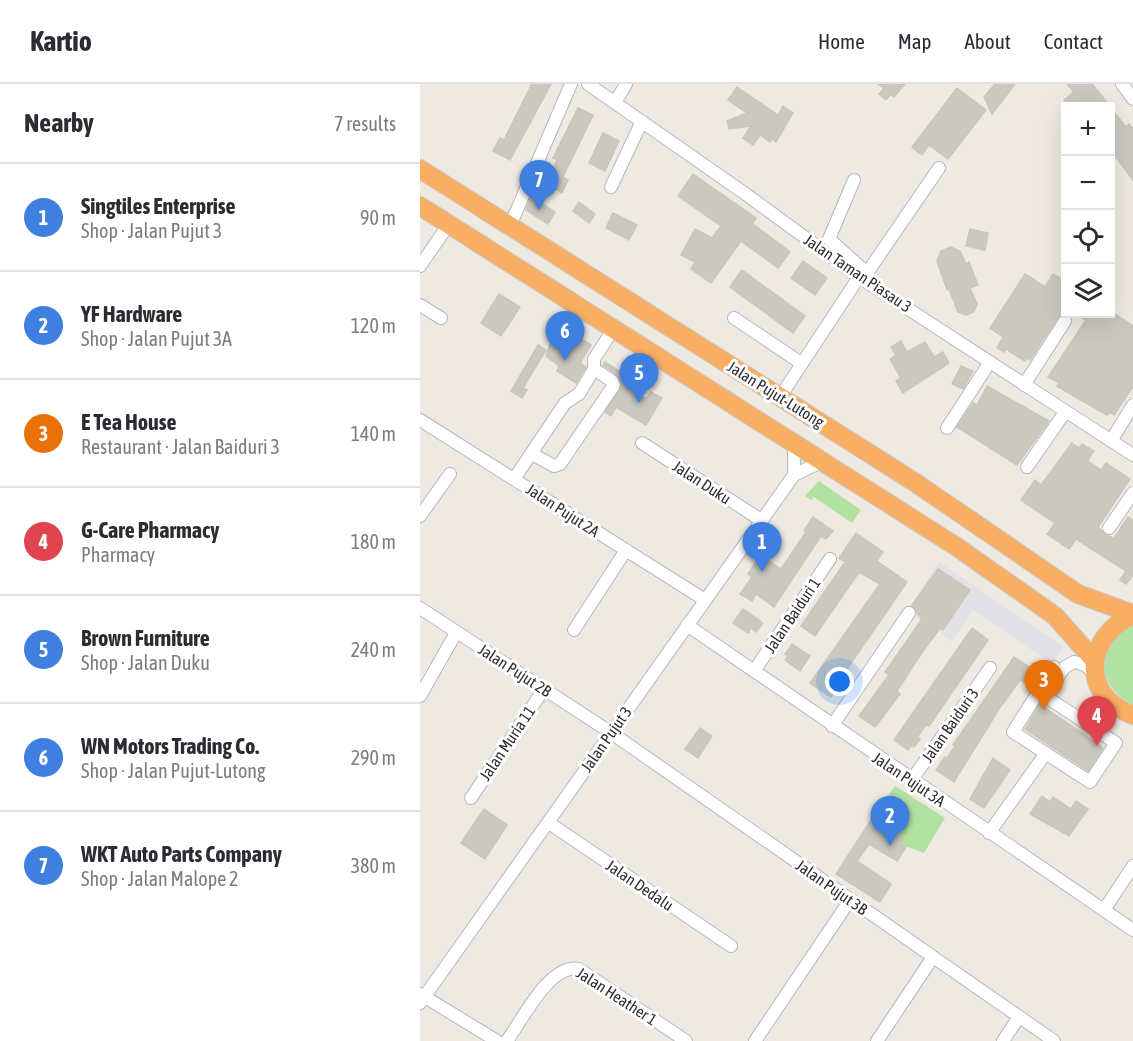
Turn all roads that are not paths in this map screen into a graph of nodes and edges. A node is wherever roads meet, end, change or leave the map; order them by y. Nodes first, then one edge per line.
1 (571, 84) edge
2 (588, 84) edge
3 (626, 84) edge
4 (1122, 84) edge
5 (1133, 99) edge
6 (616, 101) junction
7 (642, 121) junction
8 (939, 168) dead end
9 (420, 169) edge
10 (854, 180) dead end
11 (610, 187) dead end
12 (420, 206) edge
13 (449, 224) junction
14 (510, 226) junction
15 (420, 266) edge
16 (863, 275) junction
17 (420, 305) edge
18 (441, 318) dead end
19 (734, 318) dead end
20 (1065, 321) dead end
21 (614, 328) junction
22 (990, 362) junction
23 (801, 363) junction
24 (594, 369) junction
25 (1024, 385) junction
26 (780, 397) junction
27 (1133, 405) edge
28 (1065, 412) junction
29 (420, 420) edge
30 (947, 428) dead end
31 (1110, 441) junction
32 (794, 442) junction
33 (642, 443) dead end
34 (532, 454) junction
35 (1133, 455) edge
36 (823, 461) junction
37 (1027, 467) dead end
38 (450, 474) dead end
39 (794, 475) junction
40 (514, 479) junction
41 (1133, 493) edge
42 (420, 516) edge
43 (761, 520) junction
44 (1109, 528) dead end
45 (626, 550) junction
46 (830, 559) dead end
47 (705, 600) junction
48 (420, 608) edge
49 (909, 614) dead end
50 (1133, 615) edge
51 (687, 625) junction
52 (574, 630) dead end
53 (456, 633) junction
54 (1054, 667) dead end
55 (990, 668) dead end
56 (1095, 668) junction
57 (754, 671) junction
58 (544, 689) junction
59 (1043, 695) junction
60 (420, 696) edge
61 (1133, 715) edge
62 (832, 726) junction
63 (610, 732) junction
64 (1046, 753) junction
65 (911, 781) junction
66 (471, 798) dead end
67 (549, 823) junction
68 (989, 833) junction
69 (1133, 866) edge
70 (850, 900) junction
71 (1104, 910) junction
72 (1133, 930) edge
73 (731, 946) dead end
74 (933, 957) junction
75 (422, 998) edge
76 (1019, 1017) junction
77 (497, 1041) edge
78 (507, 1041) edge
79 (686, 1041) edge
80 (755, 1041) edge
81 (877, 1041) edge
82 (1003, 1041) edge
83 (1054, 1041) edge

1 - 14 street
2 - 6 street, Jalan Taman Piasau 3
3 - 6 street
4 - 5 street
6 - 7 street, Jalan Taman Piasau 3
7 - 11 street
7 - 16 street, Jalan Taman Piasau 3
8 - 16 street
9 - 14 highway, Jalan Pujut-Lutong
10 - 16 street
12 - 13 highway, Jalan Pujut-Lutong
13 - 15 street
13 - 21 highway, Jalan Pujut-Lutong
14 - 26 highway, Jalan Pujut-Lutong
16 - 22 street, Jalan Taman Piasau 3
16 - 23 street
17 - 18 street
19 - 23 street
20 - 25 street
21 - 24 street
21 - 32 highway, Jalan Pujut-Lutong
22 - 25 street, Jalan Taman Piasau 3
22 - 30 street
23 - 26 street
24 - 34 street
24 - 34 street
25 - 28 street, Jalan Taman Piasau 3
26 - 50 highway, Jalan Pujut-Lutong
27 - 31 street
28 - 31 street, Jalan Taman Piasau 3
28 - 37 street
29 - 40 street, Jalan Pujut 2A
31 - 35 street, Jalan Taman Piasau 3
32 - 36 highway, Jalan Pujut-Lutong
32 - 39 street
33 - 43 street, Jalan Duku
34 - 40 street
36 - 39 street, Jalan Pujut 3
36 - 56 highway, Jalan Pujut-Lutong
38 - 42 street
39 - 43 street, Jalan Pujut 3
40 - 45 street, Jalan Pujut 2A
41 - 44 street
43 - 47 street, Jalan Pujut 3
45 - 47 street, Jalan Pujut 2A
45 - 52 street
46 - 57 street, Jalan Baiduri 1
47 - 51 street, Jalan Pujut 3
48 - 53 street, Jalan Pujut 2B
49 - 62 street
50 - 56 highway
51 - 57 street, Jalan Pujut 3A
51 - 63 street, Jalan Pujut 3
53 - 58 street, Jalan Pujut 2B
53 - 60 street
54 - 59 street
55 - 65 street, Jalan Baiduri 3
56 - 59 street
56 - 61 highway, Jalan Pujut-Lutong
57 - 62 street, Jalan Pujut 3A
58 - 63 street, Jalan Pujut 2B
58 - 66 street, Jalan Muria 11
59 - 64 street
59 - 64 street
62 - 65 street, Jalan Pujut 3A
63 - 67 street, Jalan Pujut 3
63 - 70 street, Jalan Pujut 3B
64 - 68 street
65 - 68 street, Jalan Pujut 3A
67 - 73 street, Jalan Dedalu
67 - 75 street, Jalan Pujut 3
68 - 71 street, Jalan Pujut 3A
69 - 71 street
70 - 74 street, Jalan Pujut 3B
70 - 80 street
71 - 72 street, Jalan Pujut 3A
74 - 76 street, Jalan Pujut 3B
74 - 81 street
75 - 77 street
76 - 82 street
76 - 83 street, Jalan Pujut 3B
78 - 79 street, Jalan Heather 1

